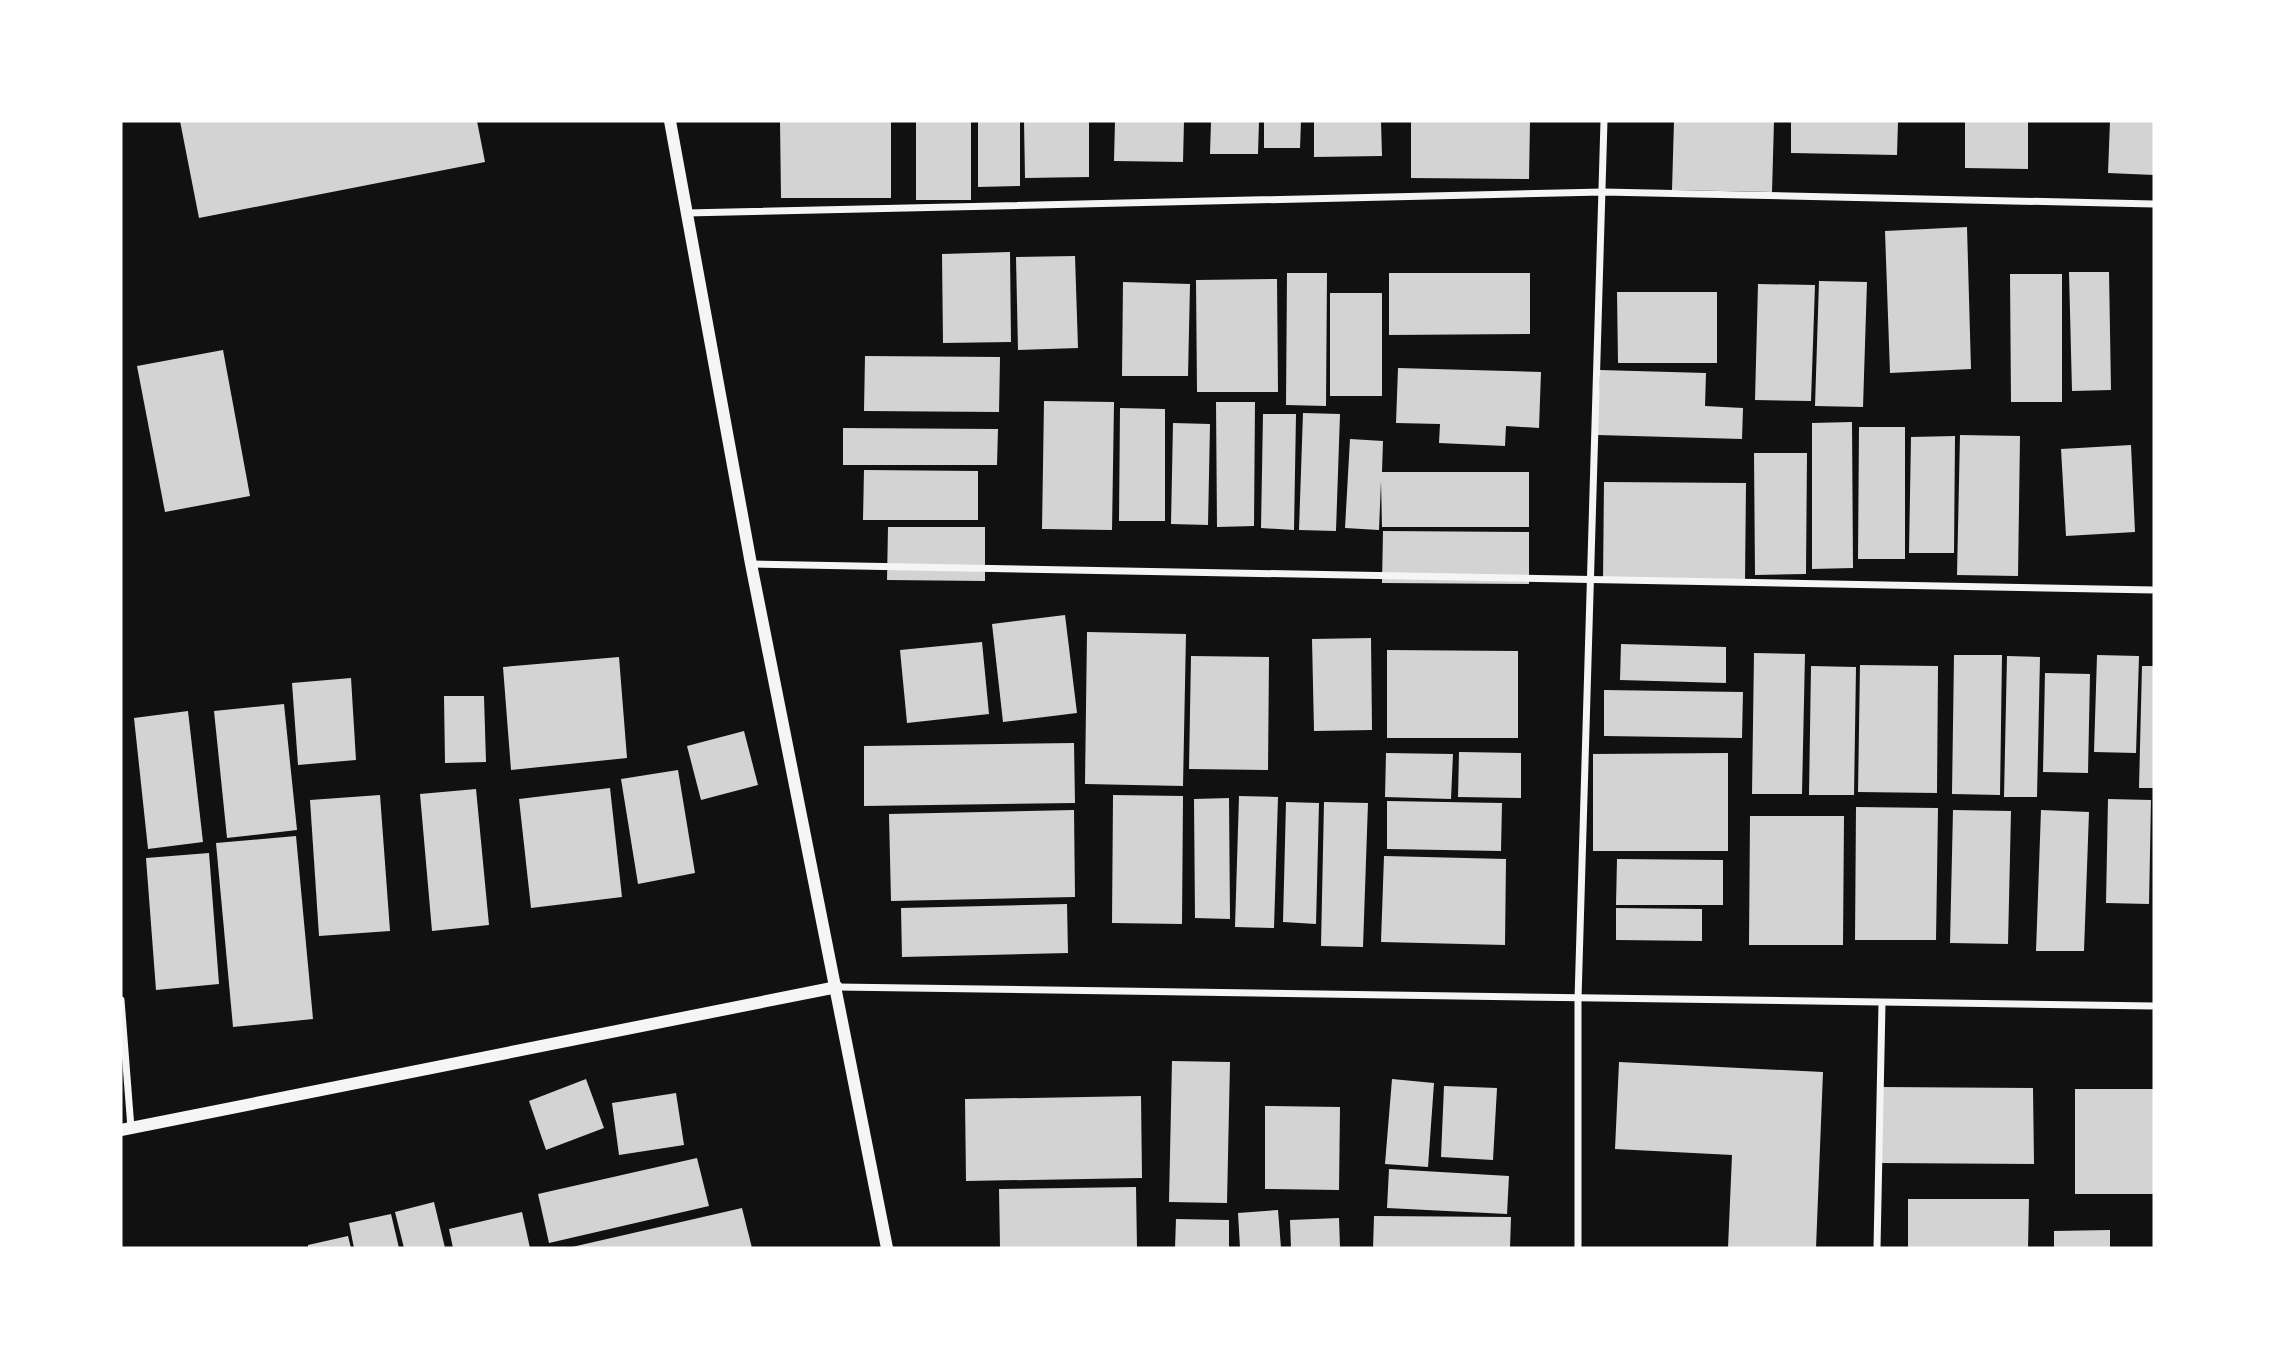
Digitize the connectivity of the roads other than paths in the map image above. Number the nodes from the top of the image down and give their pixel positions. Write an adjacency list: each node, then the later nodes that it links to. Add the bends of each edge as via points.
1 (670, 121): 5 (street)
2 (1604, 121): 3 (street)
3 (1603, 192): 4 (street); 5 (street); 7 (street)
4 (2154, 204)
5 (686, 213): 6 (street)
6 (751, 565): 7 (street); 9 (street)
7 (1591, 580): 8 (street); 10 (street)
8 (2154, 590)
9 (836, 987): 10 (street); 14 (street); 15 (street)
10 (1578, 999): 12 (street); 16 (street)
11 (121, 1000): 14 (street)
12 (1882, 1003): 13 (street); 17 (street)
13 (2154, 1006)
14 (126, 1129)
15 (887, 1248)
16 (1578, 1248)
17 (1877, 1248)

